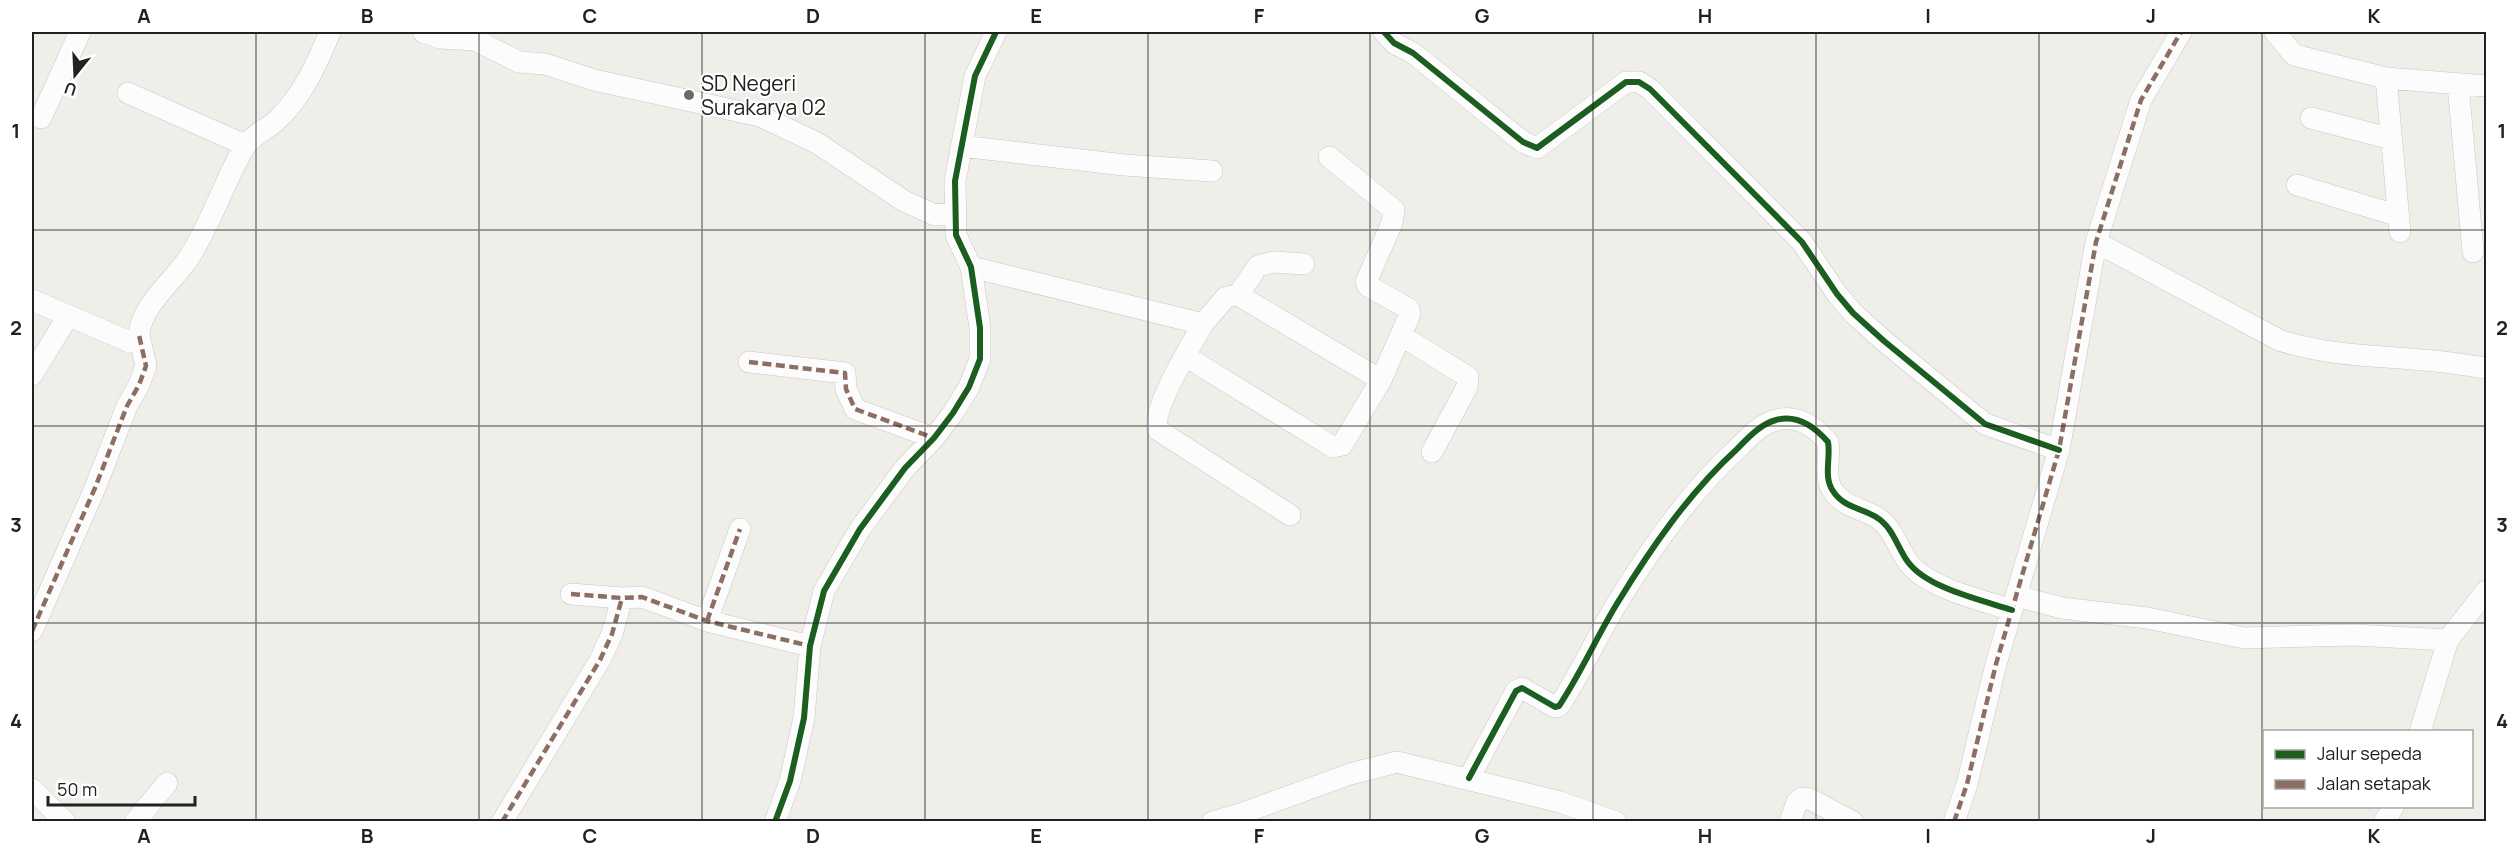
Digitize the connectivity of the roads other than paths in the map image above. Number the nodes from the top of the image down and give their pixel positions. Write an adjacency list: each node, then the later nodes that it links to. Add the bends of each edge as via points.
1 (80, 32): 13 (street)
2 (330, 32): 16 (street, via 298,96 276,122)
3 (423, 32): 8 (street, via 440,38)
4 (996, 32): 17 (street, via 975,76)
5 (1384, 32): 38 (street, via 1523,142 1537,148 1626,82 1639,82 1802,242 1842,300 1884,341 1985,424)
6 (2181, 32): 22 (street, via 2141,100)
7 (2275, 32): 9 (street, via 2294,55)
8 (477, 36): 21 (street, via 519,62 545,64 594,80 760,116 817,142 904,201 935,215)
9 (2386, 78): 10 (street); 15 (street)
10 (2458, 84): 11 (street); 23 (street)
11 (2487, 86)
12 (128, 93): 16 (street)
13 (41, 118)
14 (2311, 118): 15 (street)
15 (2392, 139): 20 (street, via 2400,224)
16 (245, 145): 30 (street, via 189,257 146,312)
17 (960, 146): 19 (street); 21 (street)
18 (1329, 157): 31 (street, via 1394,210 1395,216 1366,282 1409,309 1410,319)
19 (1212, 171)
20 (2297, 185)
21 (955, 213): 25 (street, via 956,235)
22 (2096, 242): 34 (street, via 2295,345 2325,353); 38 (street)
23 (2473, 252)
24 (1304, 264): 26 (street, via 1274,262 1258,266)
25 (971, 267): 29 (street); 37 (street, via 980,328 980,359 969,387)
26 (1238, 295): 29 (street, via 1226,297); 36 (street)
27 (32, 300): 28 (street)
28 (68, 316): 30 (street, via 130,342); 35 (street)
29 (1203, 324): 32 (street)
30 (139, 335): 47 (street, via 146,366 143,376)
31 (1402, 336): 36 (street); 39 (street, via 1467,377 1467,387)
32 (1185, 356): 36 (street, via 1333,447 1342,445); 40 (street, via 1157,417 1158,430)
33 (749, 362): 37 (street, via 845,373 846,389 855,409)
34 (2487, 368)
35 (32, 375)
36 (1380, 380)
37 (934, 438): 49 (street, via 905,468 860,529 824,591)
38 (2059, 450): 45 (street)
39 (1432, 452)
40 (1290, 515)
41 (740, 529): 46 (street)
42 (2487, 591): 48 (street)
43 (571, 594): 44 (street)
44 (622, 598): 46 (street, via 642,597); 59 (street, via 600,660)
45 (2014, 603): 48 (street, via 2147,618 2244,638 2354,635); 51 (street, via 1956,592 1924,576 1908,562 1885,525 1875,516 1849,507 1832,491 1828,441 1797,420 1774,420 1721,464 1671,522 1618,602 1559,706 1528,690 1516,691); 64 (street)
46 (707, 621): 49 (street)
47 (32, 631)
48 (2448, 640): 50 (street)
49 (810, 646): 60 (street, via 804,718 790,781)
50 (2421, 730)
51 (1469, 778): 55 (street, via 1397,762 1350,774); 56 (street, via 1560,802)
52 (167, 783): 58 (street)
53 (32, 789): 57 (street)
54 (2393, 808): 65 (street)
55 (1242, 818): 61 (street)
56 (1611, 821)
57 (64, 822)
58 (135, 822)
59 (502, 822)
60 (775, 822)
61 (1212, 822)
62 (1790, 822): 63 (street, via 1802,798)
63 (1853, 822)
64 (1954, 822)
65 (2384, 822)

